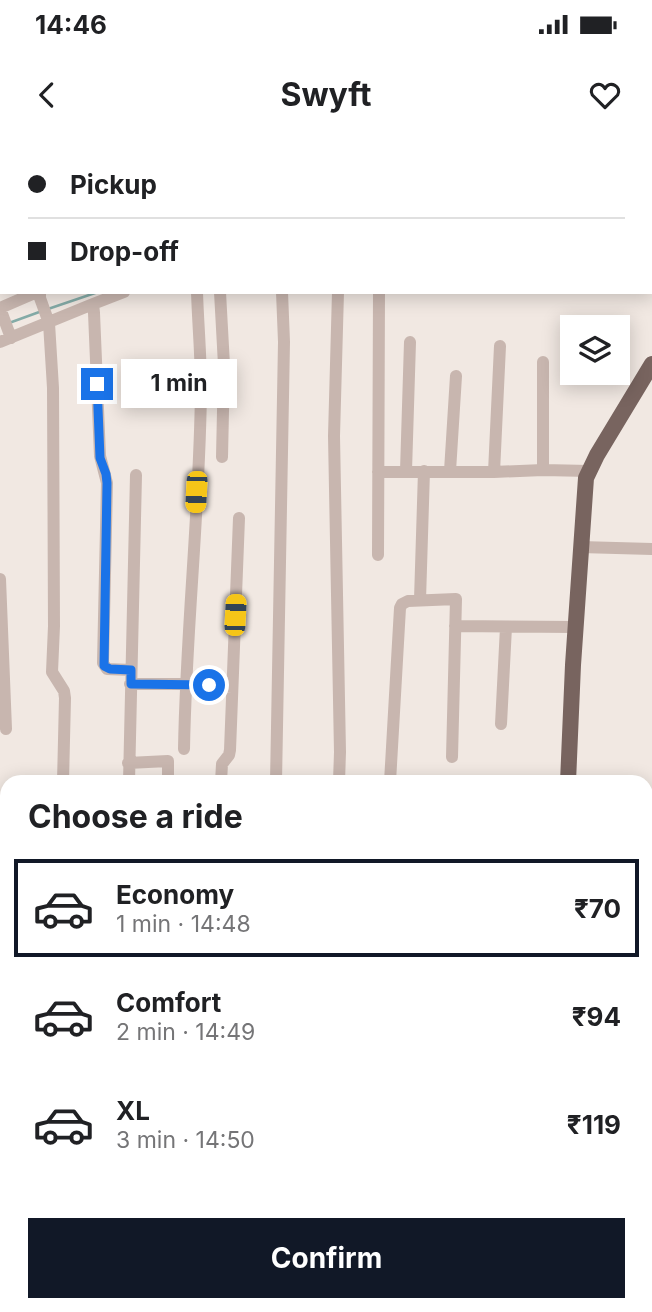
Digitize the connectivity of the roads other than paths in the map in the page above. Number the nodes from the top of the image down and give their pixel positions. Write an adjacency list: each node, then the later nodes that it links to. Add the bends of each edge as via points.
1 (39, 294): 9 (street); 10 (street)
2 (119, 294): 8 (street)
3 (197, 294): 37 (street, via 200,416)
4 (220, 294): 17 (street)
5 (282, 294): 48 (street)
6 (338, 294): 49 (street, via 334,436)
7 (379, 294): 23 (street)
8 (93, 304): 10 (street); 35 (street, via 100,458 107,483 103,663 107,669)
9 (1, 311): 11 (street)
10 (48, 319): 11 (street); 44 (street, via 53,402 52,672 65,698)
11 (7, 338)
12 (411, 342): 19 (street)
13 (500, 346): 24 (street)
14 (543, 362): 18 (street)
15 (652, 364): 22 (main road)
16 (456, 376): 21 (street)
17 (222, 457)
18 (543, 470): 22 (street); 24 (street)
19 (406, 471): 20 (street); 23 (street)
20 (424, 471): 21 (street); 31 (street)
21 (450, 471): 24 (street)
22 (589, 471): 27 (main road)
23 (378, 472): 29 (street)
24 (494, 472)
25 (136, 475): 35 (street)
26 (239, 518): 38 (street)
27 (580, 547): 28 (street); 34 (main road)
28 (652, 549)
29 (377, 555)
30 (0, 579): 40 (street)
31 (420, 600): 32 (street, via 456,599); 50 (street, via 404,602 400,608)
32 (455, 626): 33 (street); 42 (street)
33 (506, 627): 34 (street); 39 (street)
34 (575, 627): 51 (main road)
35 (131, 670): 36 (street)
36 (131, 684): 37 (street); 43 (street)
37 (185, 684): 38 (street); 41 (street)
38 (232, 687): 47 (street, via 230,750 222,762)
39 (501, 724)
40 (6, 729)
41 (184, 749)
42 (452, 757)
43 (128, 762): 45 (street); 46 (street, via 168,761)
44 (63, 775)
45 (129, 775)
46 (168, 775)
47 (221, 775)
48 (276, 775)
49 (339, 775)
50 (390, 775)
51 (568, 775)

